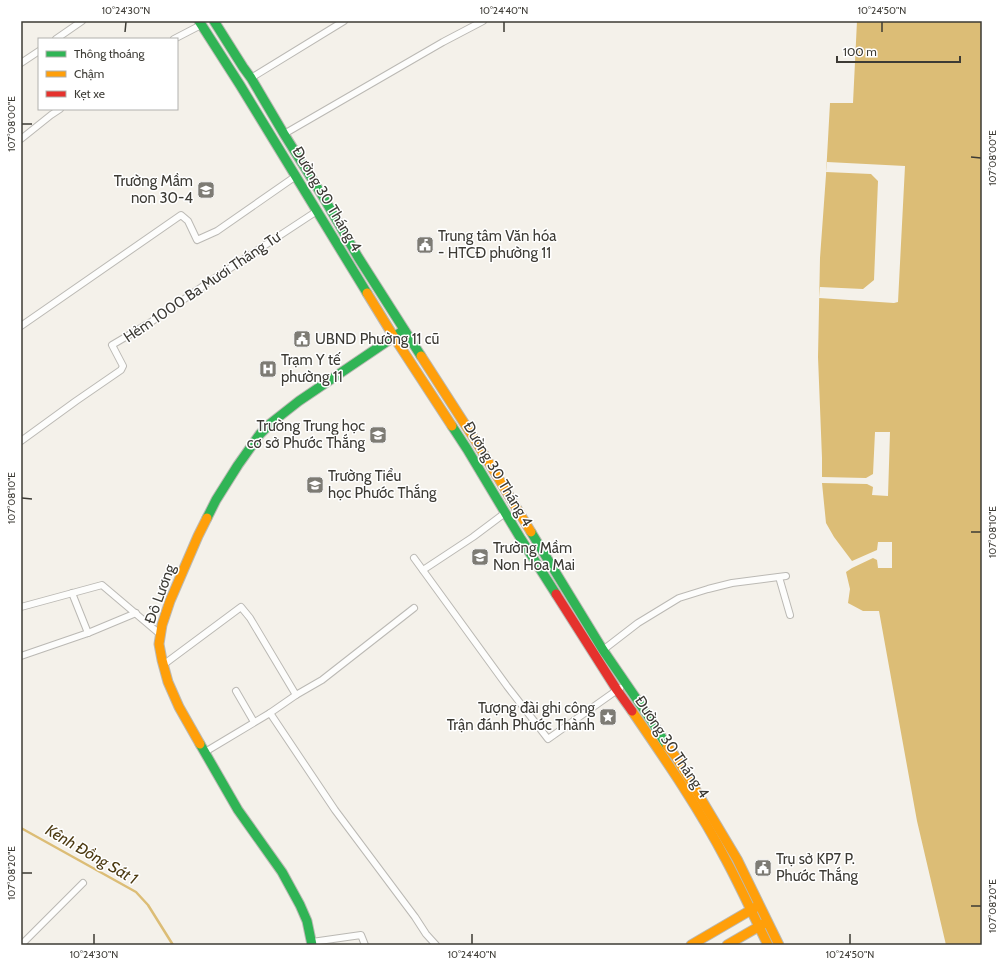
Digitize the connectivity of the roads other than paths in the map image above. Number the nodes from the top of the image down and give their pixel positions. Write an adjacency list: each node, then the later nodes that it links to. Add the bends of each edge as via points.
1 (82, 21): 6 (street)
2 (214, 21): 10 (main road, Đường 30 Tháng 4)
3 (344, 21): 10 (street)
4 (483, 21): 12 (street)
5 (200, 23): 7 (street); 14 (main road, Đường 30 Tháng 4)
6 (57, 38)
7 (176, 38)
8 (38, 52): 9 (street)
9 (21, 64)
10 (251, 78): 12 (main road, Đường 30 Tháng 4)
11 (58, 110): 13 (street)
12 (284, 134): 17 (main road, Đường 30 Tháng 4)
13 (21, 139)
14 (296, 176): 15 (main road, Đường 30 Tháng 4); 16 (street, via 217,231 197,240 188,221 181,216)
15 (317, 211): 18 (main road, Đường 30 Tháng 4); 19 (street, Hẻm 1000 Ba Mươi Tháng Tư, via 151,322 112,345 123,366 121,370)
16 (21, 326)
17 (404, 330): 18 (main road, Đô Lương); 21 (main road, Đường 30 Tháng 4)
18 (394, 337): 20 (main road, Đường 30 Tháng 4); 33 (main road, Đô Lương, via 299,401 260,434 216,500 198,536 170,601)
19 (21, 441)
20 (505, 513): 22 (main road, Đường 30 Tháng 4); 24 (street)
21 (532, 534): 22 (main road); 34 (main road, Đường 30 Tháng 4)
22 (521, 539): 36 (main road, Đường 30 Tháng 4)
23 (414, 558): 24 (street)
24 (423, 570): 39 (street, via 548,739)
25 (786, 576): 26 (street)
26 (779, 577): 31 (street); 34 (street, via 732,583 678,598 638,623)
27 (72, 592): 28 (street); 30 (street, via 102,585); 32 (street)
28 (21, 607)
29 (414, 608): 41 (street, via 322,680)
30 (136, 613): 32 (street); 33 (street)
31 (790, 616)
32 (88, 633): 35 (street)
33 (161, 635): 37 (main road, Đô Lương, via 159,644)
34 (603, 650): 36 (main road); 38 (main road, Đường 30 Tháng 4)
35 (21, 656)
36 (596, 657): 39 (main road, Đường 30 Tháng 4)
37 (163, 665): 41 (street, via 241,607); 45 (main road, Đô Lương, via 179,707)
38 (626, 683): 39 (street); 44 (main road, Đường 30 Tháng 4, via 651,720)
39 (617, 690): 44 (main road, Đường 30 Tháng 4)
40 (236, 691): 43 (street)
41 (296, 695): 42 (street)
42 (270, 713): 43 (street); 53 (street, via 335,810)
43 (254, 722): 45 (street)
44 (663, 748): 47 (main road, Đường 30 Tháng 4, via 676,757 737,859); 48 (main road, Đường 30 Tháng 4, via 723,853)
45 (205, 752): 50 (main road, Đô Lương, via 238,810 282,872 307,921)
46 (84, 883): 51 (street)
47 (759, 905): 48 (main road); 49 (main road, Đường 30 Tháng 4)
48 (751, 910): 49 (main road, Đường 30 Tháng 4); 54 (main road)
49 (764, 925): 55 (main road); 56 (main road, Đường 30 Tháng 4); 57 (main road, Đường 30 Tháng 4)
50 (312, 943): 52 (street, via 360,935)
51 (21, 945)
52 (366, 945)
53 (436, 945)
54 (691, 945)
55 (726, 945)
56 (768, 945)
57 (779, 945)

